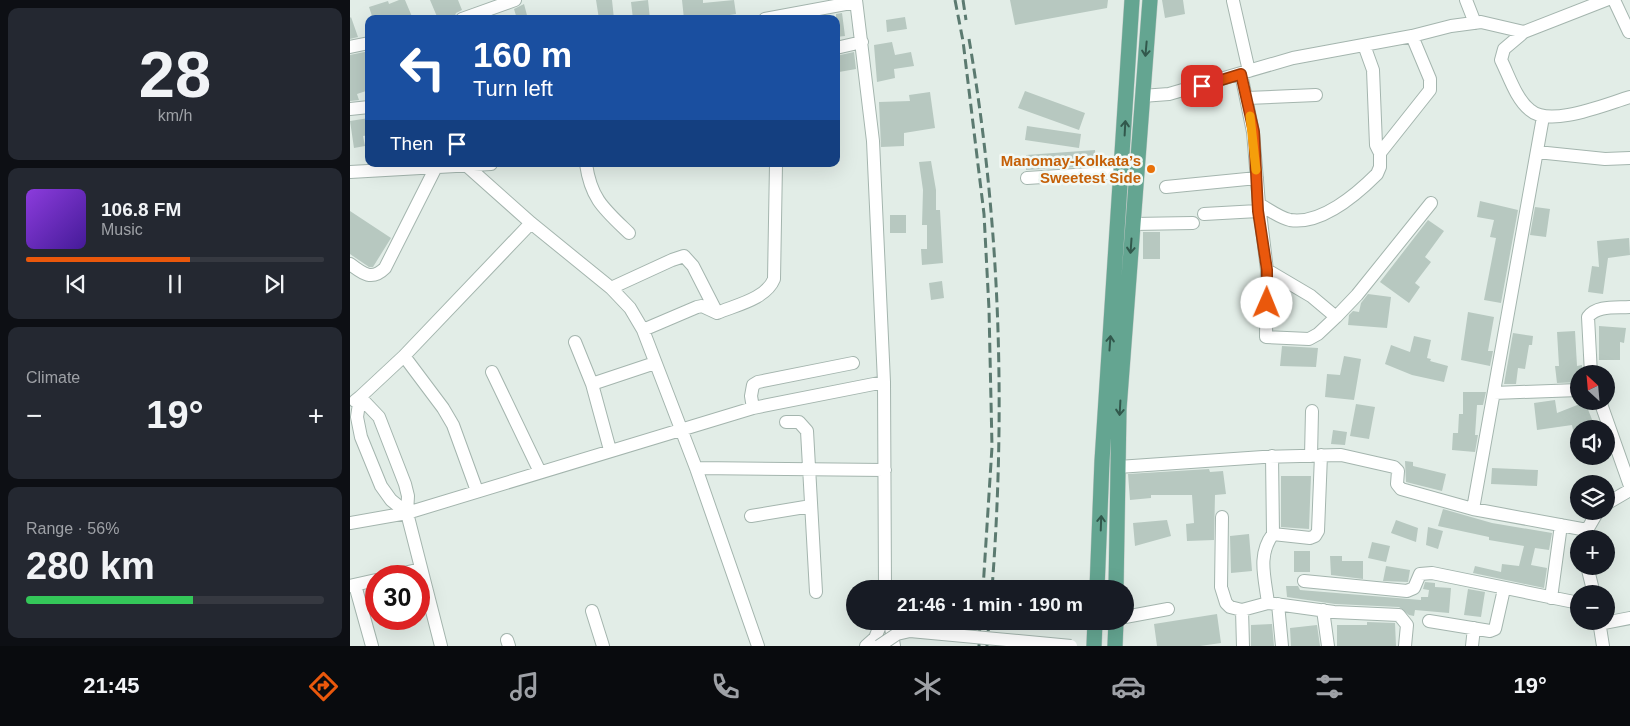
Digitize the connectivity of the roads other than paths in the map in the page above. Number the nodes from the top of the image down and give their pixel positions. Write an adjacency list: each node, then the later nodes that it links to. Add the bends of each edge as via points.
1 (515, 0): 10 (street)
2 (1132, 0): 37 (main road, one-way to 2)
3 (1150, 0): 23 (main road, one-way to 23)
4 (1466, 0): 12 (street)
5 (1606, 0): 9 (street)
6 (1614, 0): 14 (street)
7 (856, 1): 11 (street); 16 (street)
8 (1233, 1): 21 (street)
9 (1573, 6): 13 (street)
10 (473, 15)
11 (785, 15)
12 (1475, 23): 13 (street); 15 (street)
13 (1524, 32): 28 (street, via 1504,49 1501,60 1514,89 1530,110)
14 (1629, 32)
15 (1412, 36): 18 (street); 30 (street, via 1430,79 1430,90)
16 (862, 42): 20 (street); 61 (street, via 873,141)
17 (365, 44): 19 (street)
18 (1364, 45): 21 (street, via 1318,52); 30 (street, via 1373,70 1376,145)
19 (350, 47)
20 (840, 47)
21 (1245, 72): 23 (street, via 1169,94); 25 (street)
22 (1316, 95): 25 (street)
23 (1142, 96): 46 (main road)
24 (1630, 97): 28 (street, via 1567,115)
25 (1247, 98): 39 (street, via 1254,132)
26 (365, 108): 27 (street)
27 (350, 110)
28 (1543, 117): 29 (street)
29 (1537, 152): 31 (street, via 1605,159); 64 (street)
30 (1380, 153): 42 (street, via 1377,174 1324,215 1311,220 1288,220)
31 (1630, 158)
32 (436, 167): 36 (street); 48 (street, via 385,268 371,276)
33 (468, 167): 44 (street)
34 (586, 167): 47 (street, via 594,196)
35 (776, 167): 52 (street, via 774,279 771,287 763,294)
36 (350, 172)
37 (1122, 172): 38 (street); 93 (main road, one-way to 37)
38 (1027, 178)
39 (1257, 178): 40 (street); 42 (street)
40 (1166, 187)
41 (1431, 203): 53 (street)
42 (1258, 208): 43 (street); 49 (street)
43 (1204, 214)
44 (531, 223): 50 (street); 56 (street)
45 (1193, 223): 46 (street)
46 (1133, 224): 75 (main road, one-way to 75, via 1119,409)
47 (629, 233)
48 (350, 264)
49 (1267, 270): 53 (street, via 1311,296); 53 (street, via 1266,337 1309,339)
50 (611, 288): 52 (street, via 684,256); 54 (street, via 630,308)
51 (1630, 307): 59 (street, via 1599,309 1588,317)
52 (717, 313): 54 (street, via 697,307)
53 (1336, 316)
54 (643, 330): 57 (street)
55 (575, 342): 62 (street)
56 (404, 356): 65 (street); 82 (street, via 444,408)
57 (655, 363): 62 (street); 70 (street)
58 (853, 363): 66 (street, via 758,382 752,390)
59 (1591, 365)
60 (492, 372): 79 (street)
61 (884, 382): 66 (street); 78 (street)
62 (592, 384): 71 (street)
63 (1570, 390): 64 (street)
64 (1494, 393): 85 (street)
65 (355, 401): 86 (street, via 361,437 381,486 391,500); 86 (street, via 379,418 407,490)
66 (753, 408): 70 (street)
67 (1604, 410): 74 (street)
68 (1312, 411): 73 (street)
69 (786, 422): 77 (street, via 799,422 807,431)
70 (681, 429): 71 (street); 76 (street)
71 (610, 450): 79 (street)
72 (1272, 456): 73 (street); 75 (street); 92 (street)
73 (1316, 456): 85 (street, via 1342,455 1394,467 1398,471 1397,484 1402,490); 92 (street, via 1318,531 1310,538)
74 (1626, 463): 80 (street)
75 (1118, 467): 94 (main road)
76 (696, 468): 77 (street); 125 (street)
77 (809, 470): 78 (street); 84 (street)
78 (885, 470): 96 (street)
79 (540, 472): 82 (street)
80 (1630, 486)
81 (1630, 490): 83 (street)
82 (477, 491): 86 (street)
83 (1615, 499)
84 (812, 506): 87 (street); 103 (street)
85 (1473, 509): 90 (street)
86 (407, 513): 89 (street); 95 (street)
87 (751, 516)
88 (1222, 517): 109 (street, via 1222,597 1230,607)
89 (350, 523)
90 (1561, 525): 91 (street); 104 (street)
91 (1575, 530)
92 (1273, 534): 106 (street, via 1263,553)
93 (1100, 550): 94 (main road); 97 (main road)
94 (1116, 550): 98 (main road)
95 (419, 565)
96 (885, 580)
97 (1098, 580)
98 (1116, 580)
99 (1304, 581): 102 (street, via 1407,591 1414,588 1424,572)
100 (365, 582): 101 (street)
101 (352, 585): 122 (street)
102 (1504, 589): 104 (street); 116 (street, via 1495,629)
103 (816, 592)
104 (1551, 598): 105 (street)
105 (1570, 601)
106 (1273, 604): 109 (street); 110 (street); 133 (street)
107 (430, 606): 123 (street)
108 (1168, 609): 112 (street)
109 (1242, 610): 132 (street)
110 (1323, 610): 134 (street); 135 (street, via 1399,615 1406,625)
111 (592, 611): 124 (street)
112 (1134, 615)
113 (1630, 618): 114 (street)
114 (1615, 620)
115 (1429, 621): 116 (street)
116 (1474, 628): 136 (street)
117 (878, 630): 126 (street)
118 (891, 630): 128 (street)
119 (1095, 630): 130 (main road)
120 (1116, 630): 131 (main road)
121 (1601, 630): 137 (street)
122 (372, 646)
123 (441, 646)
124 (603, 646)
125 (758, 646)
126 (866, 646)
127 (879, 646): 129 (street, bridge, via 898,634 910,631)
128 (894, 646)
129 (1071, 646)
130 (1094, 646)
131 (1115, 646)
132 (1243, 646)
133 (1282, 646)
134 (1328, 646)
135 (1406, 646)
136 (1472, 646)
137 (1604, 646)

